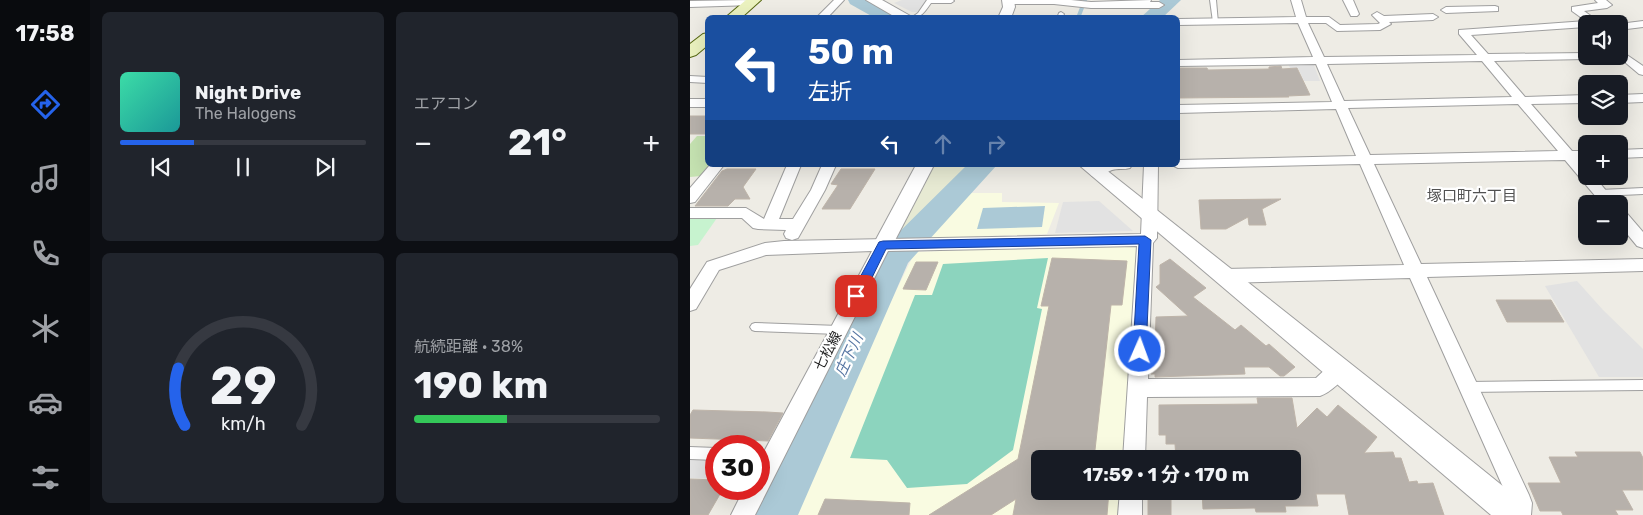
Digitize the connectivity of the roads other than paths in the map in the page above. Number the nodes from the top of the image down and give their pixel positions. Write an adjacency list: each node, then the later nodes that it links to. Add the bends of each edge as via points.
1 (839, 0): 21 (street)
2 (872, 0): 22 (street)
3 (930, 0): 9 (lane); 23 (lane)
4 (1213, 0): 30 (lane)
5 (1296, 0): 28 (street)
6 (1348, 0): 19 (street)
7 (1486, 0): 17 (street)
8 (1600, 0): 26 (street, via 1607,4 1575,9)
9 (952, 1)
10 (1008, 1): 12 (street); 24 (street)
11 (752, 2): 14 (street); 20 (main road)
12 (1085, 2): 15 (street)
13 (1144, 2): 15 (street); 16 (street)
14 (690, 4)
15 (1109, 5): 25 (street)
16 (1159, 5)
17 (1495, 9): 18 (street); 34 (street)
18 (1446, 10)
19 (1354, 14)
20 (736, 15)
21 (824, 15)
22 (902, 15)
23 (918, 15)
24 (1005, 15)
25 (1106, 15)
26 (1584, 15)
27 (1433, 17): 28 (street, via 1379,17 1386,24 1371,28 1337,28 1329,20)
28 (1302, 20): 30 (street); 41 (street)
29 (1180, 22): 30 (street)
30 (1216, 22)
31 (1578, 24): 34 (street)
32 (1643, 24): 33 (street)
33 (1628, 25)
34 (1514, 28): 40 (street, via 1463,32)
35 (705, 40): 36 (main road)
36 (690, 52)
37 (1578, 56): 40 (street)
38 (1628, 56): 39 (street)
39 (1643, 56)
40 (1484, 58): 41 (street); 50 (street)
41 (1320, 61): 43 (street); 53 (street)
42 (1628, 61): 44 (street)
43 (1180, 63)
44 (1643, 72)
45 (690, 79): 46 (street)
46 (705, 80)
47 (1628, 98): 48 (street)
48 (1643, 98)
49 (1578, 99): 50 (street)
50 (1523, 101): 53 (street); 57 (street)
51 (690, 103): 52 (street)
52 (705, 103)
53 (1340, 105): 54 (street); 59 (street)
54 (1180, 109)
55 (1643, 153): 56 (street)
56 (1628, 154)
57 (1568, 155): 58 (street); 59 (street); 69 (street)
58 (1578, 155)
59 (1365, 160): 60 (street); 80 (street)
60 (1180, 164)
61 (715, 167): 70 (street)
62 (793, 167): 73 (street)
63 (828, 167): 74 (street)
64 (924, 167): 77 (street, 七松線)
65 (1106, 167): 67 (street)
66 (1150, 167): 75 (street)
67 (1093, 169): 75 (street)
68 (1643, 191): 69 (lane)
69 (1600, 193)
70 (690, 198)
71 (690, 213): 73 (street, via 746,213 758,224)
72 (1628, 224): 76 (street)
73 (769, 225): 74 (street)
74 (797, 226): 78 (street)
75 (1148, 230): 77 (street); 81 (street); 88 (street)
76 (1643, 242)
77 (889, 245): 78 (street); 84 (street, 七松線)
78 (784, 247): 82 (street, via 713,266)
79 (1643, 265): 80 (street)
80 (1416, 271): 81 (street); 87 (street)
81 (1224, 276): 85 (street)
82 (692, 298)
83 (756, 327): 84 (lane)
84 (839, 330): 89 (street, 七松線)
85 (1330, 378): 88 (street); 97 (street)
86 (1643, 385): 87 (lane)
87 (1468, 387): 98 (street, via 1521,503)
88 (1138, 388): 90 (street)
89 (770, 448)
90 (1135, 450)
91 (690, 453): 92 (lane)
92 (705, 454)
93 (750, 500): 95 (street)
94 (1131, 500): 96 (street)
95 (743, 515)
96 (1130, 515)
97 (1514, 515)
98 (1519, 515)

